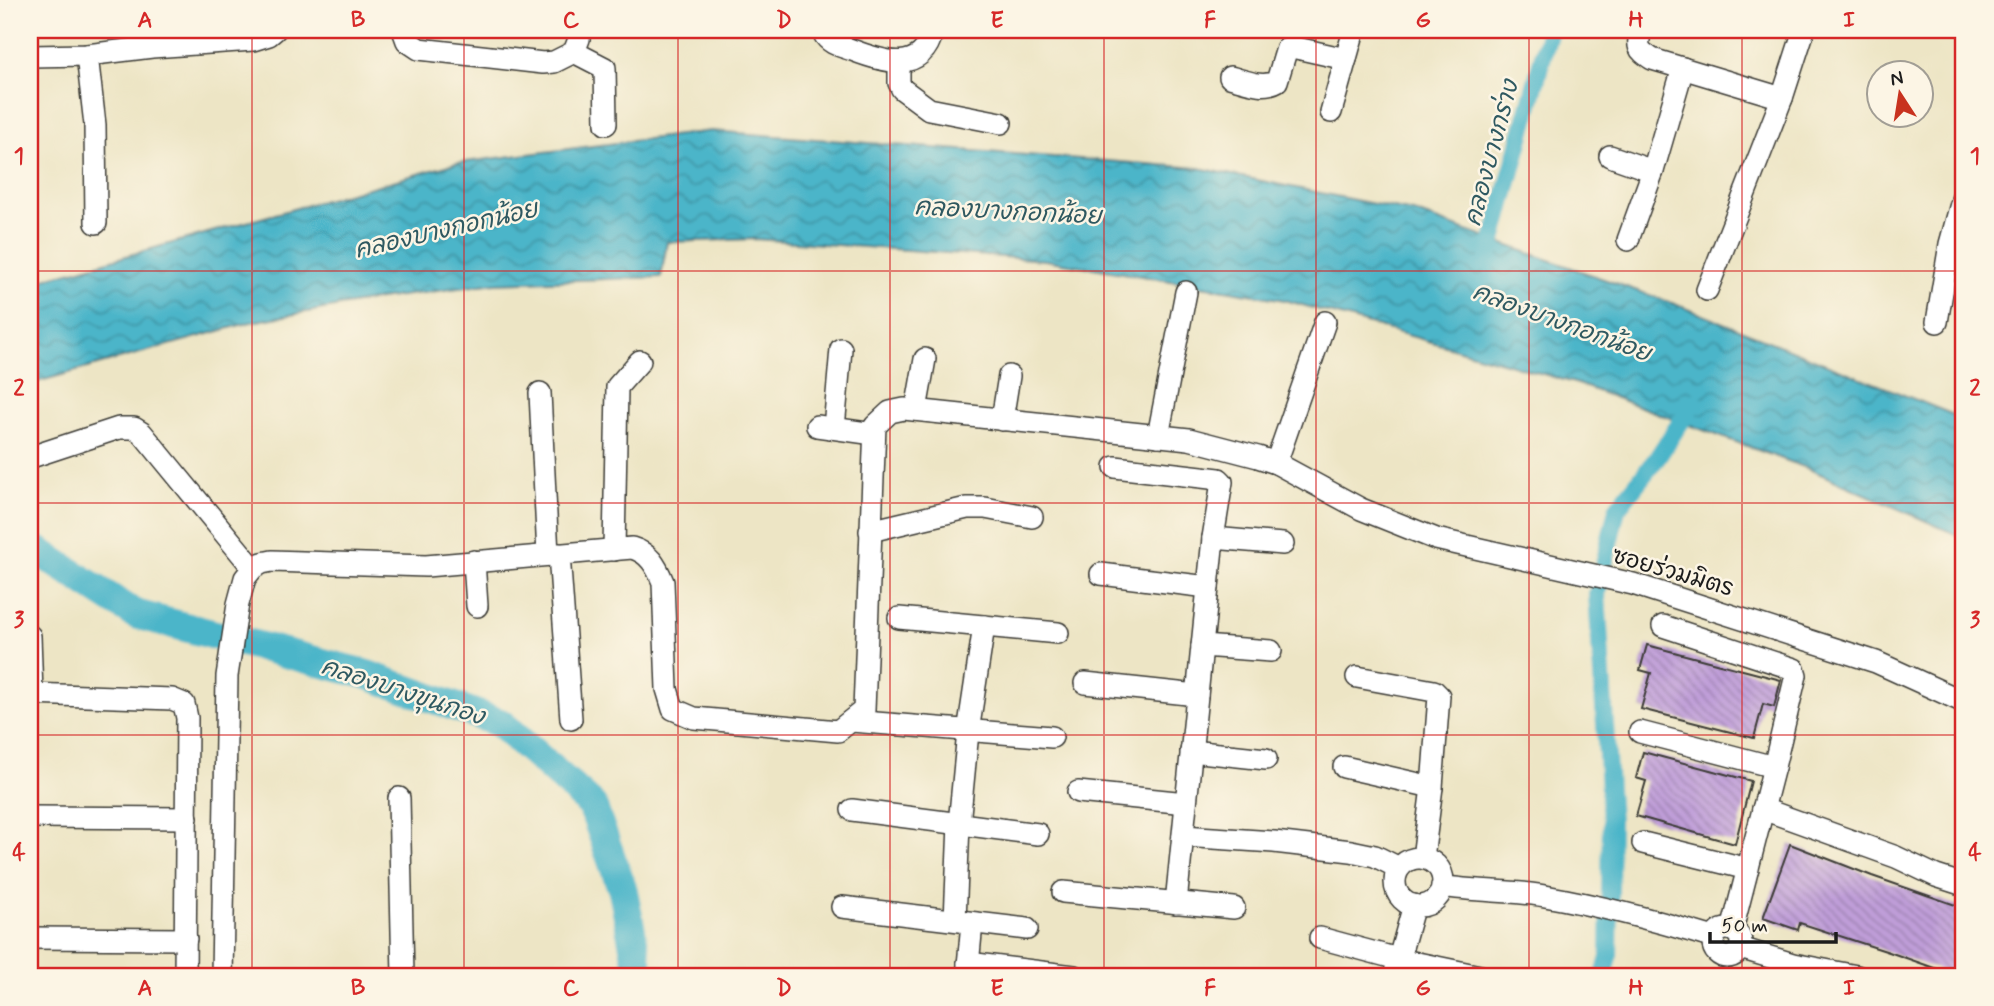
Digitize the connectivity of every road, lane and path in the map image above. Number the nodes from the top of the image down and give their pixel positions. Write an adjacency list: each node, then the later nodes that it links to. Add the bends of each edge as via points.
1 (275, 30): 9 (street, via 253,40)
2 (403, 30): 10 (street, via 411,46 419,49 543,63)
3 (580, 30): 10 (street)
4 (824, 30): 14 (street, via 828,41)
5 (933, 30): 14 (street, via 922,53)
6 (1354, 30): 13 (street)
7 (1641, 30): 15 (street, via 1637,44 1645,54)
8 (1804, 30): 17 (street)
9 (152, 38): 11 (street)
10 (574, 52): 20 (street, via 605,68)
11 (87, 55): 12 (street); 24 (street)
12 (30, 56)
13 (1346, 59): 16 (street, via 1292,47 1287,48 1275,83); 18 (street)
14 (898, 63): 19 (street, via 902,89 929,109)
15 (1682, 68): 17 (street); 22 (street)
16 (1230, 77)
17 (1782, 98): 26 (street)
18 (1331, 112)
19 (1001, 123)
20 (606, 124)
21 (1609, 156): 22 (street)
22 (1653, 171): 25 (street)
23 (1964, 193): 29 (street)
24 (96, 223)
25 (1628, 240)
26 (1707, 290)
27 (1186, 292): 38 (street)
28 (1325, 322): 40 (street)
29 (1937, 322)
30 (842, 349): 37 (street, via 825,427)
31 (925, 359): 35 (street)
32 (640, 361): 46 (street, via 617,387)
33 (1009, 376): 36 (street)
34 (540, 393): 47 (street)
35 (916, 410): 36 (street, ซอยร่วมมิตร); 37 (street, via 890,412 875,426)
36 (1002, 420): 38 (street, ซอยร่วมมิตร)
37 (874, 434): 43 (street)
38 (1158, 436): 40 (street, ซอยร่วมมิตร, via 1189,439)
39 (32, 457): 49 (street, via 119,428 134,428)
40 (1276, 463): 64 (street, ซอยร่วมมิตร, via 1361,509 1436,539 1633,584 1876,662)
41 (1115, 467): 44 (street, via 1221,480)
42 (1032, 517): 43 (street, via 967,508)
43 (870, 531): 66 (street, via 864,710)
44 (1213, 538): 45 (street); 51 (street)
45 (1283, 544)
46 (614, 550): 47 (street); 66 (street, via 641,551 652,560 663,582 667,689 673,709 694,718 838,731)
47 (553, 555): 48 (street); 65 (street)
48 (474, 561): 49 (street, via 426,566 272,561); 52 (street)
49 (253, 568): 105 (street, via 245,578 238,604 226,676)
50 (1101, 574): 51 (street)
51 (1208, 587): 58 (street)
52 (477, 606)
53 (899, 618): 54 (street)
54 (984, 626): 56 (street); 67 (street)
55 (1663, 626): 73 (street, via 1794,669 1796,680)
56 (1058, 633)
57 (30, 636): 62 (street)
58 (1202, 646): 59 (street); 63 (street)
59 (1271, 651)
60 (1357, 677): 74 (street, via 1434,691 1439,696)
61 (1085, 683): 63 (street)
62 (31, 694): 81 (street, via 172,699 184,704)
63 (1197, 695): 70 (street)
64 (1964, 702)
65 (571, 719)
66 (851, 721): 67 (street)
67 (968, 732): 69 (street); 82 (street)
68 (1640, 732): 73 (street)
69 (1052, 737)
70 (1191, 751): 71 (street); 77 (street)
71 (1266, 759)
72 (1343, 767): 74 (street)
73 (1774, 767): 78 (street)
74 (1432, 787): 86 (street)
75 (1078, 792): 77 (street)
76 (399, 798): 106 (street)
77 (1186, 803): 84 (street)
78 (1763, 809): 88 (street); 89 (street)
79 (852, 810): 82 (street)
80 (30, 817): 81 (street)
81 (187, 818): 100 (street)
82 (960, 824): 83 (street); 96 (street)
83 (1038, 834)
84 (1183, 836): 87 (street, via 1351,851 1375,856); 92 (street)
85 (1643, 843): 88 (street)
86 (1423, 858): 87 (street, via 1414,858); 90 (street, via 1439,869)
87 (1399, 869): 93 (street, via 1395,886 1405,901)
88 (1748, 869): 101 (street)
89 (1964, 885)
90 (1443, 886): 93 (street, via 1432,901); 101 (street, via 1542,895)
91 (1063, 892): 92 (street)
92 (1176, 902): 95 (street)
93 (1414, 905): 102 (street)
94 (842, 907): 96 (street)
95 (1234, 908)
96 (963, 921): 97 (street); 103 (street)
97 (1027, 929)
98 (1320, 937): 102 (street)
99 (30, 938): 100 (street)
100 (186, 939): 104 (street)
101 (1728, 939): 109 (street, via 1793,964)
102 (1396, 968): 108 (street)
103 (967, 970): 107 (street)
104 (185, 976)
105 (222, 976)
106 (403, 976)
107 (1074, 976)
108 (1480, 976)
109 (1857, 976)

